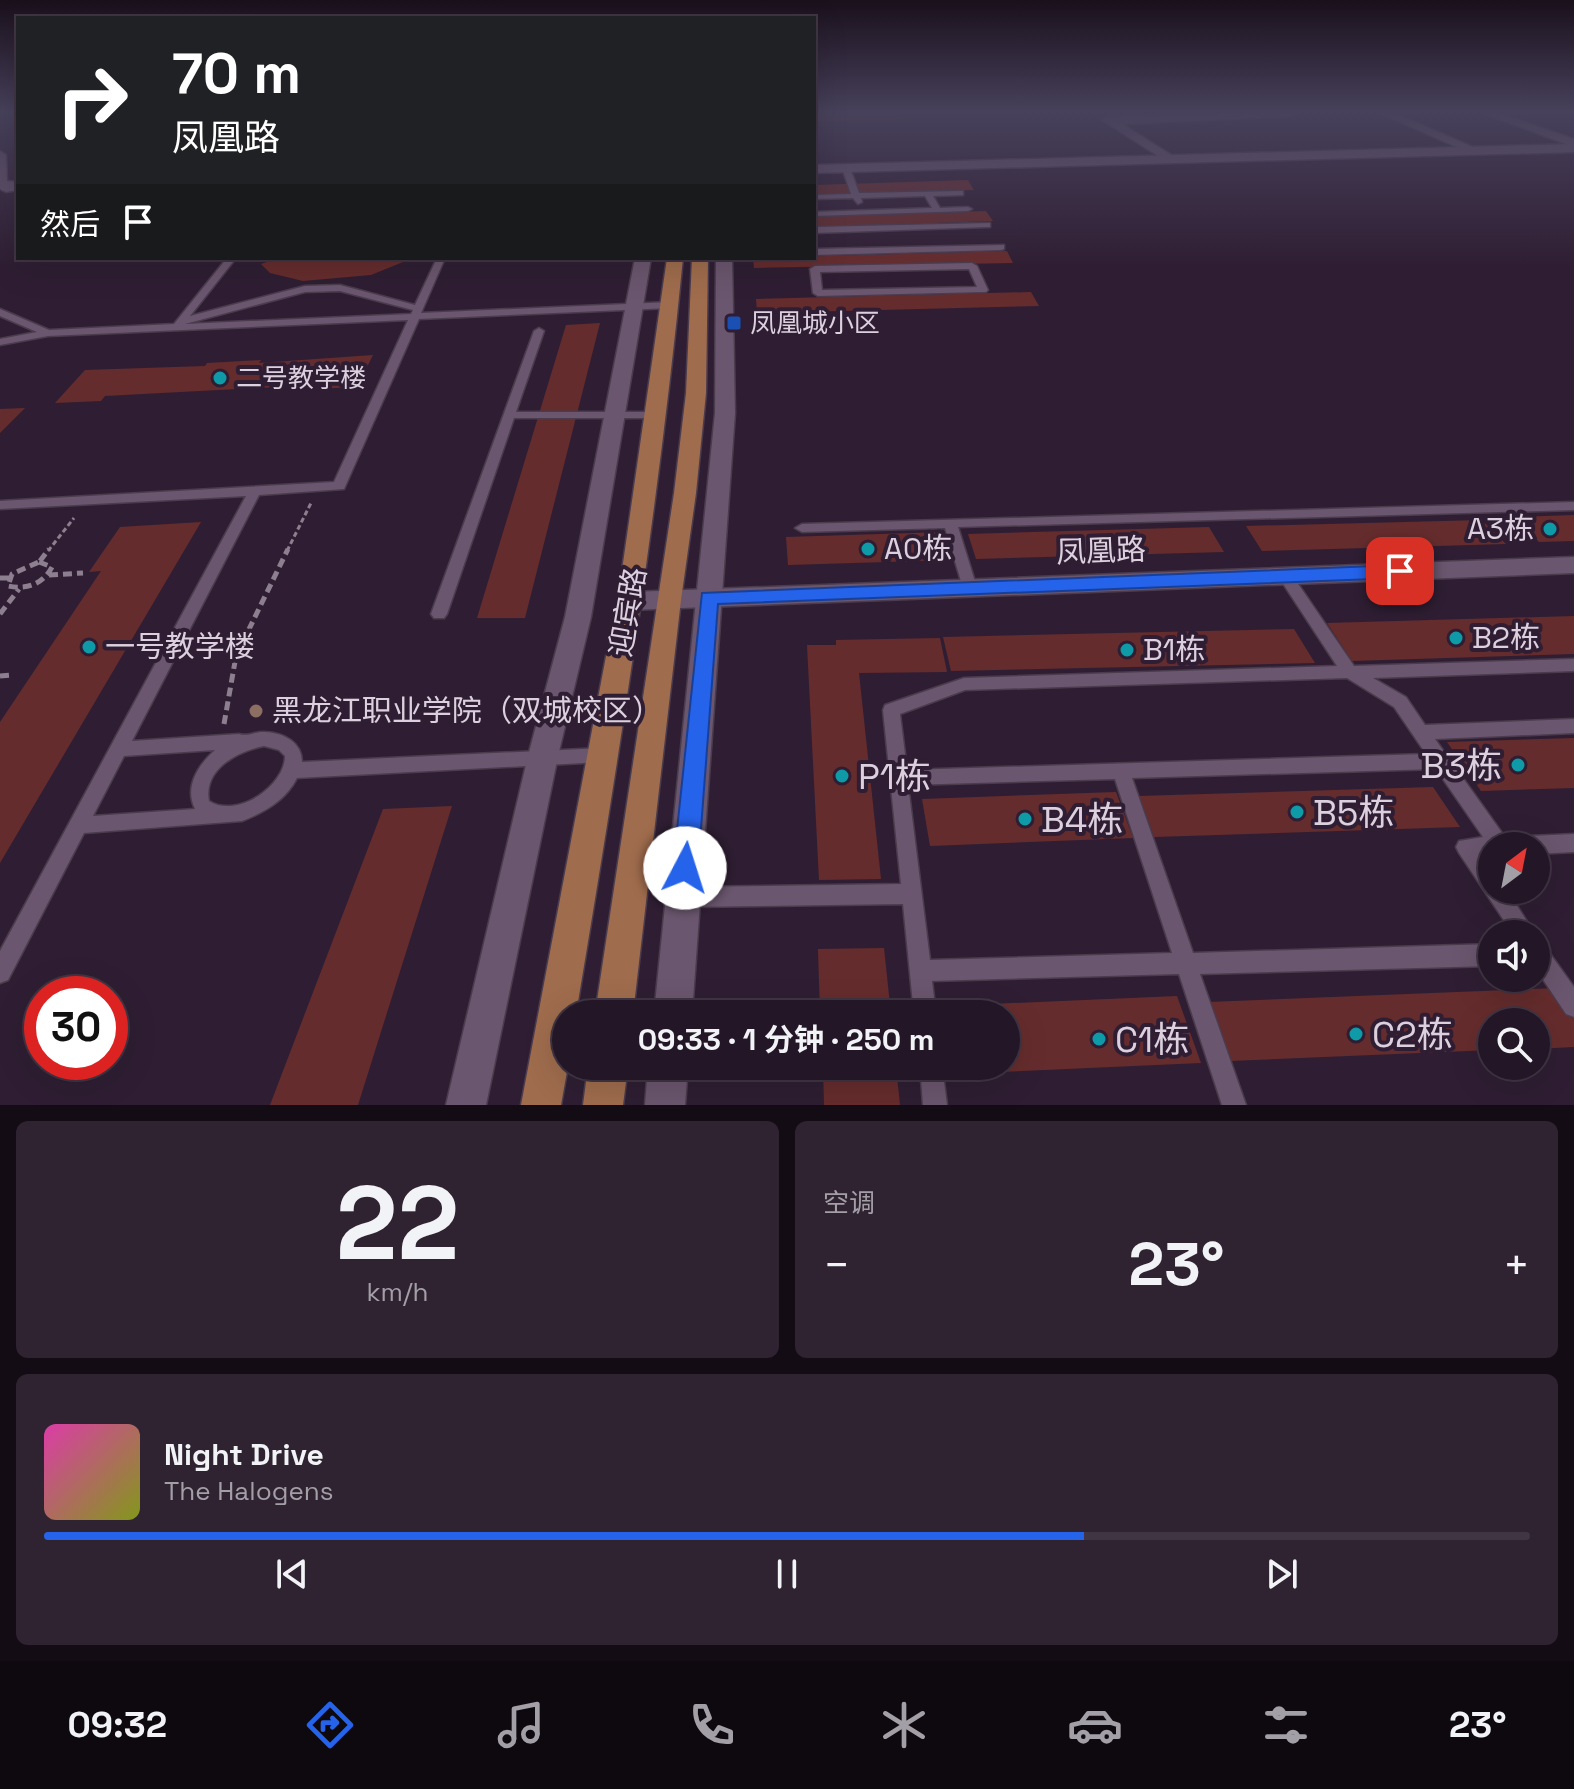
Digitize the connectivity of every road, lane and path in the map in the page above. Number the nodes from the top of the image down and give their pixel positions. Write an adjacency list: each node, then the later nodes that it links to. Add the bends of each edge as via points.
1 (0, 165): 5 (street, via 1,182 6,188)
2 (969, 165): 3 (street)
3 (846, 168): 4 (street); 8 (lane)
4 (816, 169)
5 (16, 186)
6 (960, 193): 7 (lane)
7 (928, 194): 8 (lane); 11 (lane)
8 (856, 196): 9 (lane); 12 (lane)
9 (816, 197)
10 (968, 209): 11 (lane)
11 (937, 210): 12 (lane)
12 (861, 212): 13 (lane)
13 (816, 214)
14 (987, 225): 15 (lane)
15 (869, 228): 16 (lane); 18 (lane)
16 (816, 230)
17 (1001, 247): 18 (lane)
18 (875, 250): 19 (lane); 26 (lane)
19 (816, 252)
20 (230, 260): 32 (lane)
21 (440, 260): 31 (lane)
22 (643, 260): 29 (street)
23 (675, 260): 28 (main road, 迎宾路)
24 (700, 260): 56 (main road, 迎宾路, via 696,393)
25 (724, 260): 55 (street, via 725,413)
26 (879, 267): 27 (lane); 27 (lane, via 815,269 818,293); 27 (lane, via 972,266 983,290)
27 (884, 291)
28 (671, 305): 29 (lane); 38 (main road, 迎宾路)
29 (636, 306): 31 (lane); 37 (street)
30 (0, 312): 34 (lane)
31 (417, 313): 32 (lane); 32 (lane, via 340,288 305,289); 39 (lane, via 339,486)
32 (178, 325): 34 (lane)
33 (539, 331): 36 (lane)
34 (48, 333): 35 (lane)
35 (0, 342)
36 (508, 415): 37 (lane); 59 (lane)
37 (617, 415): 38 (lane); 70 (street, via 578,617)
38 (659, 415): 57 (main road, 迎宾路)
39 (320, 487): 40 (lane); 67 (path, via 236,656)
40 (255, 491): 41 (lane); 68 (lane)
41 (87, 500): 42 (lane); 46 (path)
42 (0, 505)
43 (1574, 506): 44 (lane)
44 (950, 523): 45 (lane); 53 (lane)
45 (802, 528)
46 (39, 562): 49 (path, via 52,567); 52 (path)
47 (1574, 565): 50 (street, 凤凰路)
48 (83, 573): 49 (path)
49 (49, 575): 54 (path)
50 (1285, 576): 53 (street, 凤凰路); 61 (lane)
51 (0, 578): 52 (path)
52 (9, 578): 54 (path, via 8,586)
53 (970, 588): 55 (street, 凤凰路)
54 (19, 589): 58 (path)
55 (709, 598): 56 (street, 凤凰路); 83 (street)
56 (668, 600): 57 (street, 凤凰路); 89 (main road, 迎宾路)
57 (631, 601): 69 (main road, 迎宾路)
58 (0, 614)
59 (439, 614)
60 (1574, 665): 61 (lane)
61 (1350, 672): 65 (lane, via 1400,702); 74 (lane, via 964,684 891,710)
62 (12, 675): 63 (path)
63 (0, 676)
64 (1574, 726): 65 (lane)
65 (1423, 732): 71 (lane)
66 (250, 741): 67 (lane); 72 (lane, via 285,743 294,759); 75 (lane, via 222,754 198,788 204,808)
67 (225, 742): 68 (lane)
68 (120, 749): 76 (lane)
69 (603, 755): 70 (lane); 97 (main road, 迎宾路)
70 (543, 756): 72 (lane); 96 (street)
71 (1442, 761): 73 (lane); 77 (lane)
72 (293, 770): 75 (lane, via 260,806)
73 (1121, 771): 74 (lane); 85 (lane)
74 (898, 778): 82 (lane)
75 (226, 815): 76 (lane)
76 (79, 825): 87 (lane)
77 (1492, 832)
78 (1574, 843): 79 (lane)
79 (1550, 844)
80 (1478, 847): 81 (lane, via 1466,847)
81 (1478, 865)
82 (911, 894): 83 (lane); 86 (lane)
83 (683, 898): 90 (street)
84 (1478, 955): 85 (lane)
85 (1186, 964): 86 (lane); 101 (lane)
86 (920, 971): 91 (lane)
87 (0, 972)
88 (1550, 972): 92 (lane)
89 (616, 1000)
90 (674, 1000)
91 (923, 1000)
92 (1574, 1006)
93 (606, 1080): 98 (main road)
94 (667, 1080): 99 (street)
95 (932, 1080): 100 (lane)
96 (466, 1105)
97 (541, 1105)
98 (603, 1105)
99 (665, 1105)
100 (935, 1105)
101 (1234, 1105)

